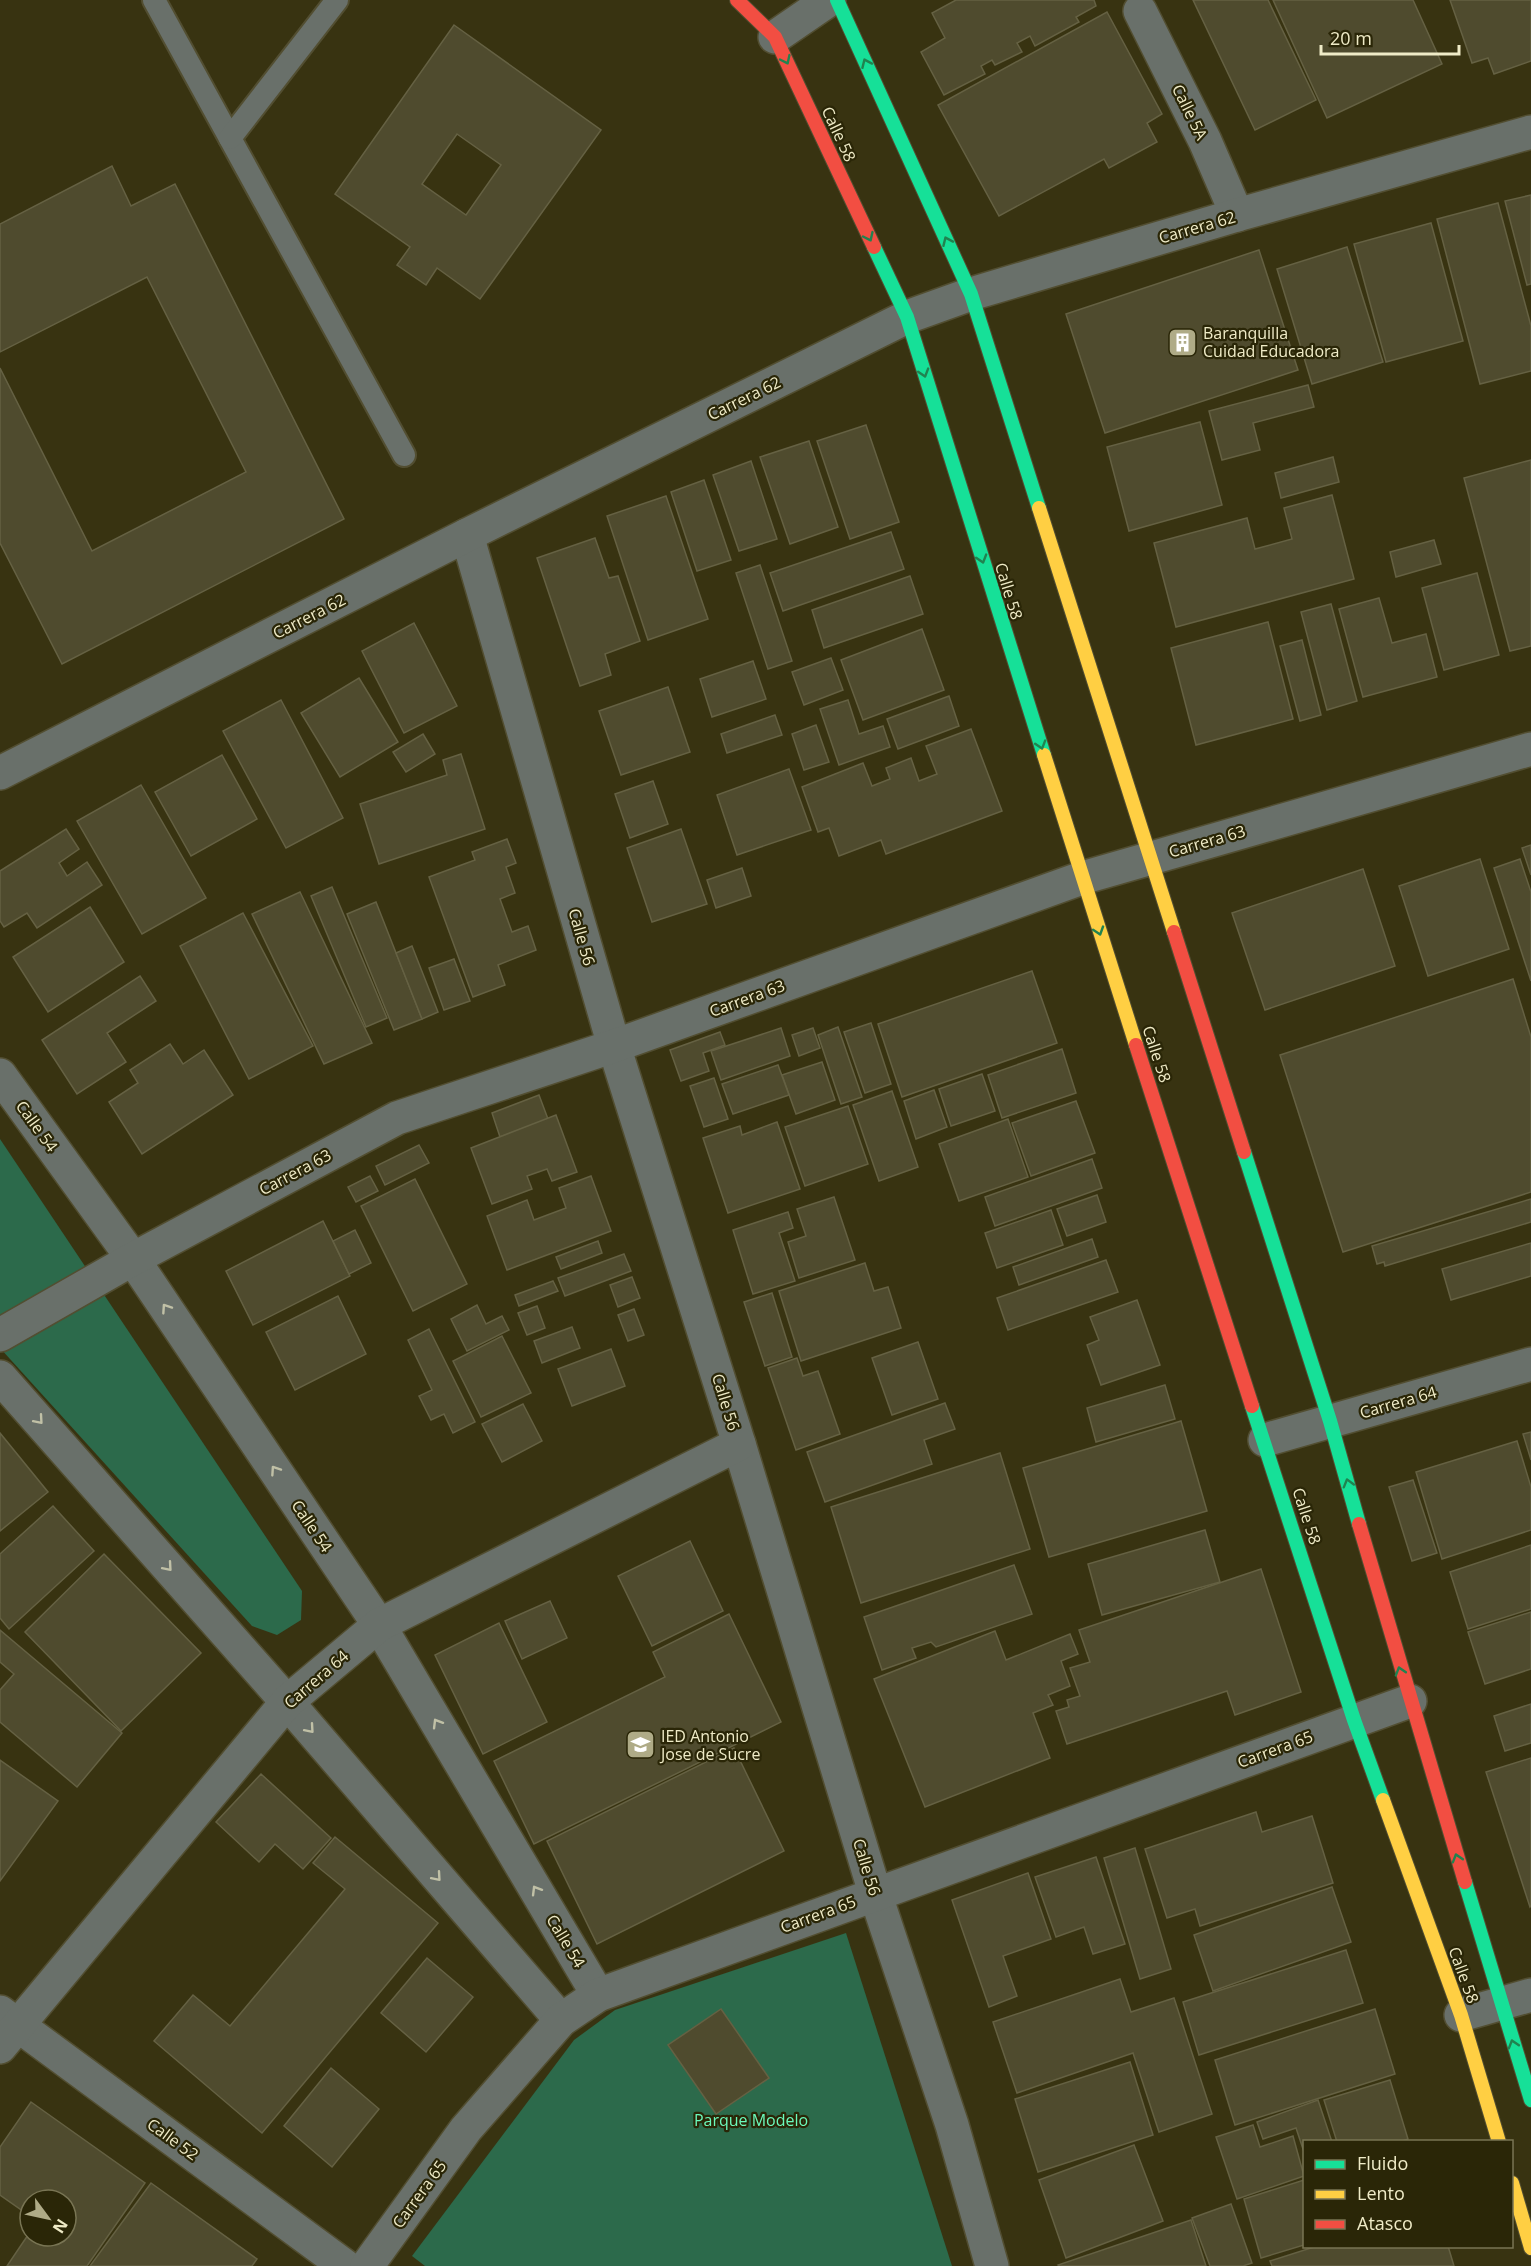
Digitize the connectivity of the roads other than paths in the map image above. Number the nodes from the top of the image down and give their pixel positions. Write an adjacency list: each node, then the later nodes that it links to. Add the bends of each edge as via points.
1 (154, 0): 9 (lane)
2 (337, 0): 9 (lane)
3 (736, 0): 7 (street, Calle 58)
4 (829, 0): 7 (street)
5 (837, 0): 11 (street, Calle 58, one-way to 5)
6 (1140, 11): 10 (street, Calle 5A)
7 (775, 37): 12 (street, Calle 58, one-way to 12)
8 (1531, 132): 10 (street, Carrera 62)
9 (230, 138): 13 (lane)
10 (1237, 215): 11 (street, Carrera 62)
11 (971, 294): 12 (street, Carrera 62); 17 (street, Calle 58)
12 (907, 317): 14 (street, Carrera 62); 18 (street, Calle 58, one-way to 18)
13 (404, 455)
14 (467, 535): 16 (street, Carrera 62); 19 (street, Calle 56)
15 (1531, 749): 17 (street, Carrera 63)
16 (0, 773)
17 (1149, 857): 18 (street, Carrera 63); 25 (street, Calle 58)
18 (1082, 878): 19 (street, Carrera 63); 26 (street, Calle 58, one-way to 26)
19 (614, 1046): 21 (street, Carrera 63, via 397,1118); 27 (street, Calle 56)
20 (0, 1075): 21 (street, Calle 54)
21 (133, 1259): 22 (street, Carrera 63); 28 (street, Calle 54, one-way to 21)
22 (0, 1335)
23 (1531, 1364): 25 (street, Carrera 64)
24 (0, 1377): 30 (street, one-way to 30)
25 (1330, 1421): 26 (street, Carrera 64); 29 (street, Calle 58, one-way to 25)
26 (1266, 1440): 31 (street, Calle 58)
27 (739, 1444): 28 (street, Carrera 64); 32 (street, Calle 56)
28 (379, 1625): 30 (street, Carrera 64); 33 (street, Calle 54, one-way to 28)
29 (1410, 1701): 31 (street, Carrera 65); 34 (street, Calle 58, one-way to 29)
30 (286, 1702): 36 (street, one-way to 36); 37 (street, Carrera 64)
31 (1354, 1720): 32 (street, Carrera 65); 35 (street, Calle 58)
32 (875, 1893): 33 (street, Carrera 65); 44 (street, Calle 56, via 952,2125)
33 (598, 1995): 36 (street, Carrera 65)
34 (1516, 2000): 35 (street); 38 (street, Calle 58, one-way to 34)
35 (1461, 2015): 39 (street, Calle 58)
36 (561, 2020): 43 (street, Carrera 65, via 466,2129)
37 (6, 2027): 42 (street, Calle 52)
38 (1531, 2100)
39 (1498, 2140)
40 (1513, 2186): 41 (street)
41 (1531, 2248)
42 (345, 2266)
43 (367, 2266)
44 (993, 2266)

